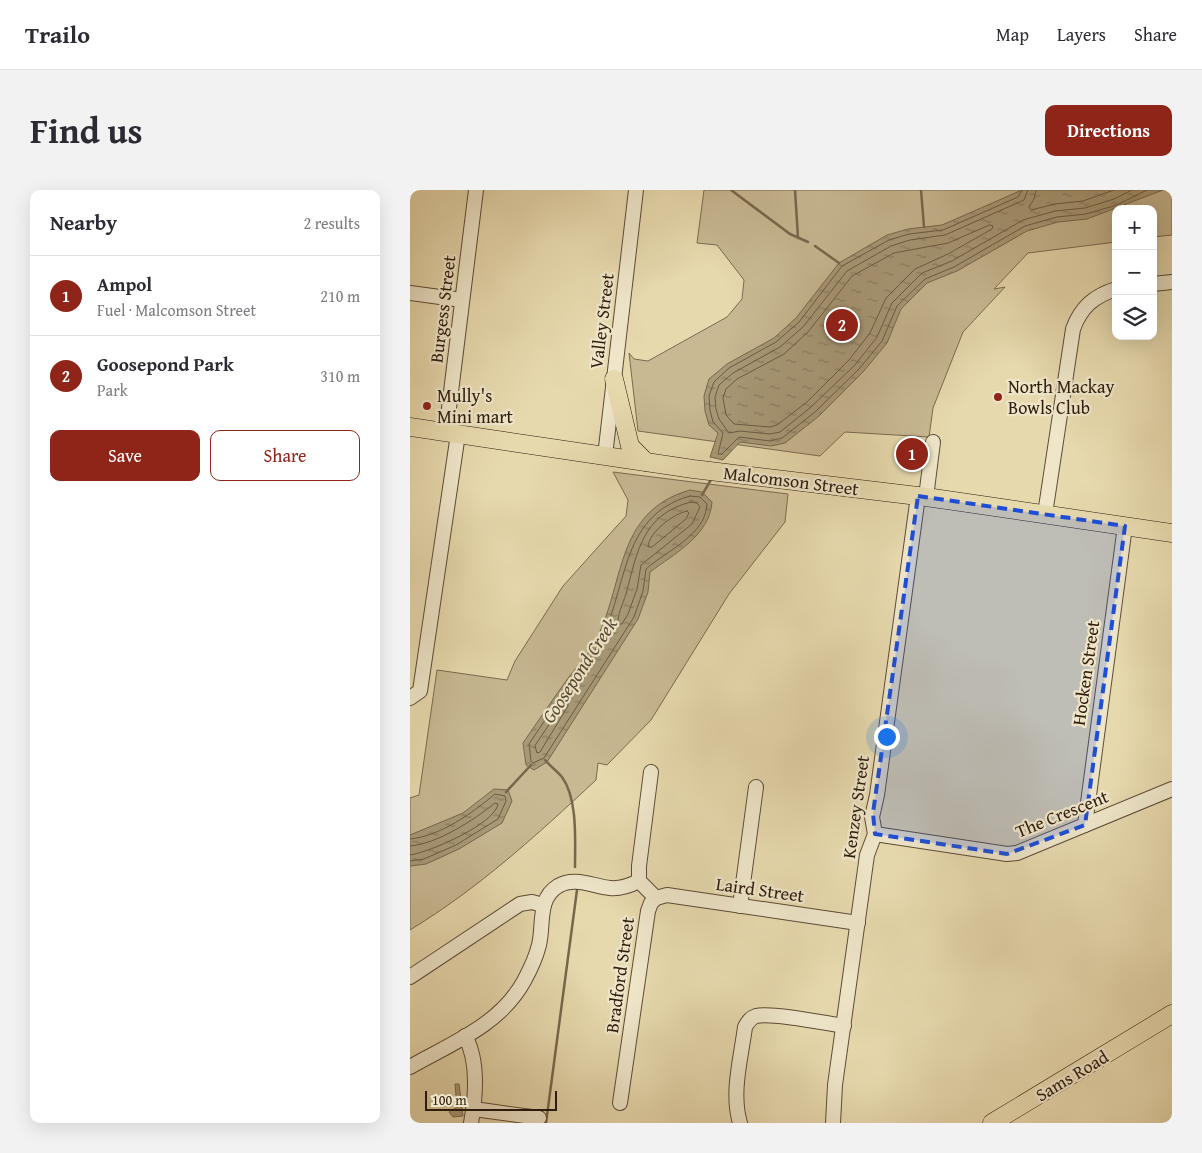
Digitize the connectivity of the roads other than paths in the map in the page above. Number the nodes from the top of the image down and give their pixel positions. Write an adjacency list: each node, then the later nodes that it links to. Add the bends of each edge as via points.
1 (476, 190): 7 (street, Burgess Street)
2 (636, 190): 8 (street, Valley Street)
3 (1172, 282): 4 (street)
4 (1157, 284)
5 (1112, 291): 15 (street, via 1099,294 1085,306 1073,329)
6 (410, 293): 7 (street)
7 (462, 300): 10 (street, Burgess Street)
8 (614, 379): 12 (street, Valley Street); 13 (main road, via 630,446)
9 (410, 427): 10 (main road, Malcomson Street)
10 (452, 433): 12 (main road, Malcomson Street); 18 (street, Burgess Street)
11 (933, 442): 14 (street, Kenzey Street)
12 (606, 456): 13 (main road, Malcomson Street)
13 (646, 462): 14 (main road, Malcomson Street)
14 (922, 497): 15 (main road, Malcomson Street); 23 (street, Kenzey Street, via 873,813)
15 (1045, 514): 16 (main road, Malcomson Street)
16 (1125, 526): 17 (main road, Malcomson Street); 22 (street, Hocken Street)
17 (1172, 533)
18 (415, 695)
19 (651, 772): 24 (street)
20 (756, 787): 27 (street)
21 (1172, 789): 22 (street, The Crescent)
22 (1084, 825): 23 (street, The Crescent, via 1017,853 1007,854)
23 (875, 834): 28 (street, Kenzey Street, via 867,855)
24 (639, 881): 25 (street); 26 (street, via 610,888 582,881 562,884 547,896)
25 (656, 898): 27 (street, Laird Street, via 667,895); 36 (street, Bradford Street, via 648,911)
26 (543, 905): 29 (street, via 532,902 520,904); 33 (street, via 538,946 524,982 504,1009)
27 (740, 906): 28 (street, Laird Street)
28 (858, 923): 32 (street, Kenzey Street)
29 (410, 977)
30 (1172, 1010): 34 (main road, Sams Road)
31 (1172, 1014): 34 (main road, Sams Road)
32 (844, 1026): 40 (street, via 770,1016 749,1020 745,1027 735,1106); 41 (street, Kenzey Street)
33 (465, 1036): 35 (street); 37 (street, via 473,1055)
34 (1125, 1044): 42 (main road, Sams Road)
35 (410, 1067)
36 (620, 1103)
37 (474, 1108): 38 (street); 39 (street)
38 (539, 1116)
39 (472, 1123)
40 (740, 1123)
41 (833, 1123)
42 (992, 1123)

